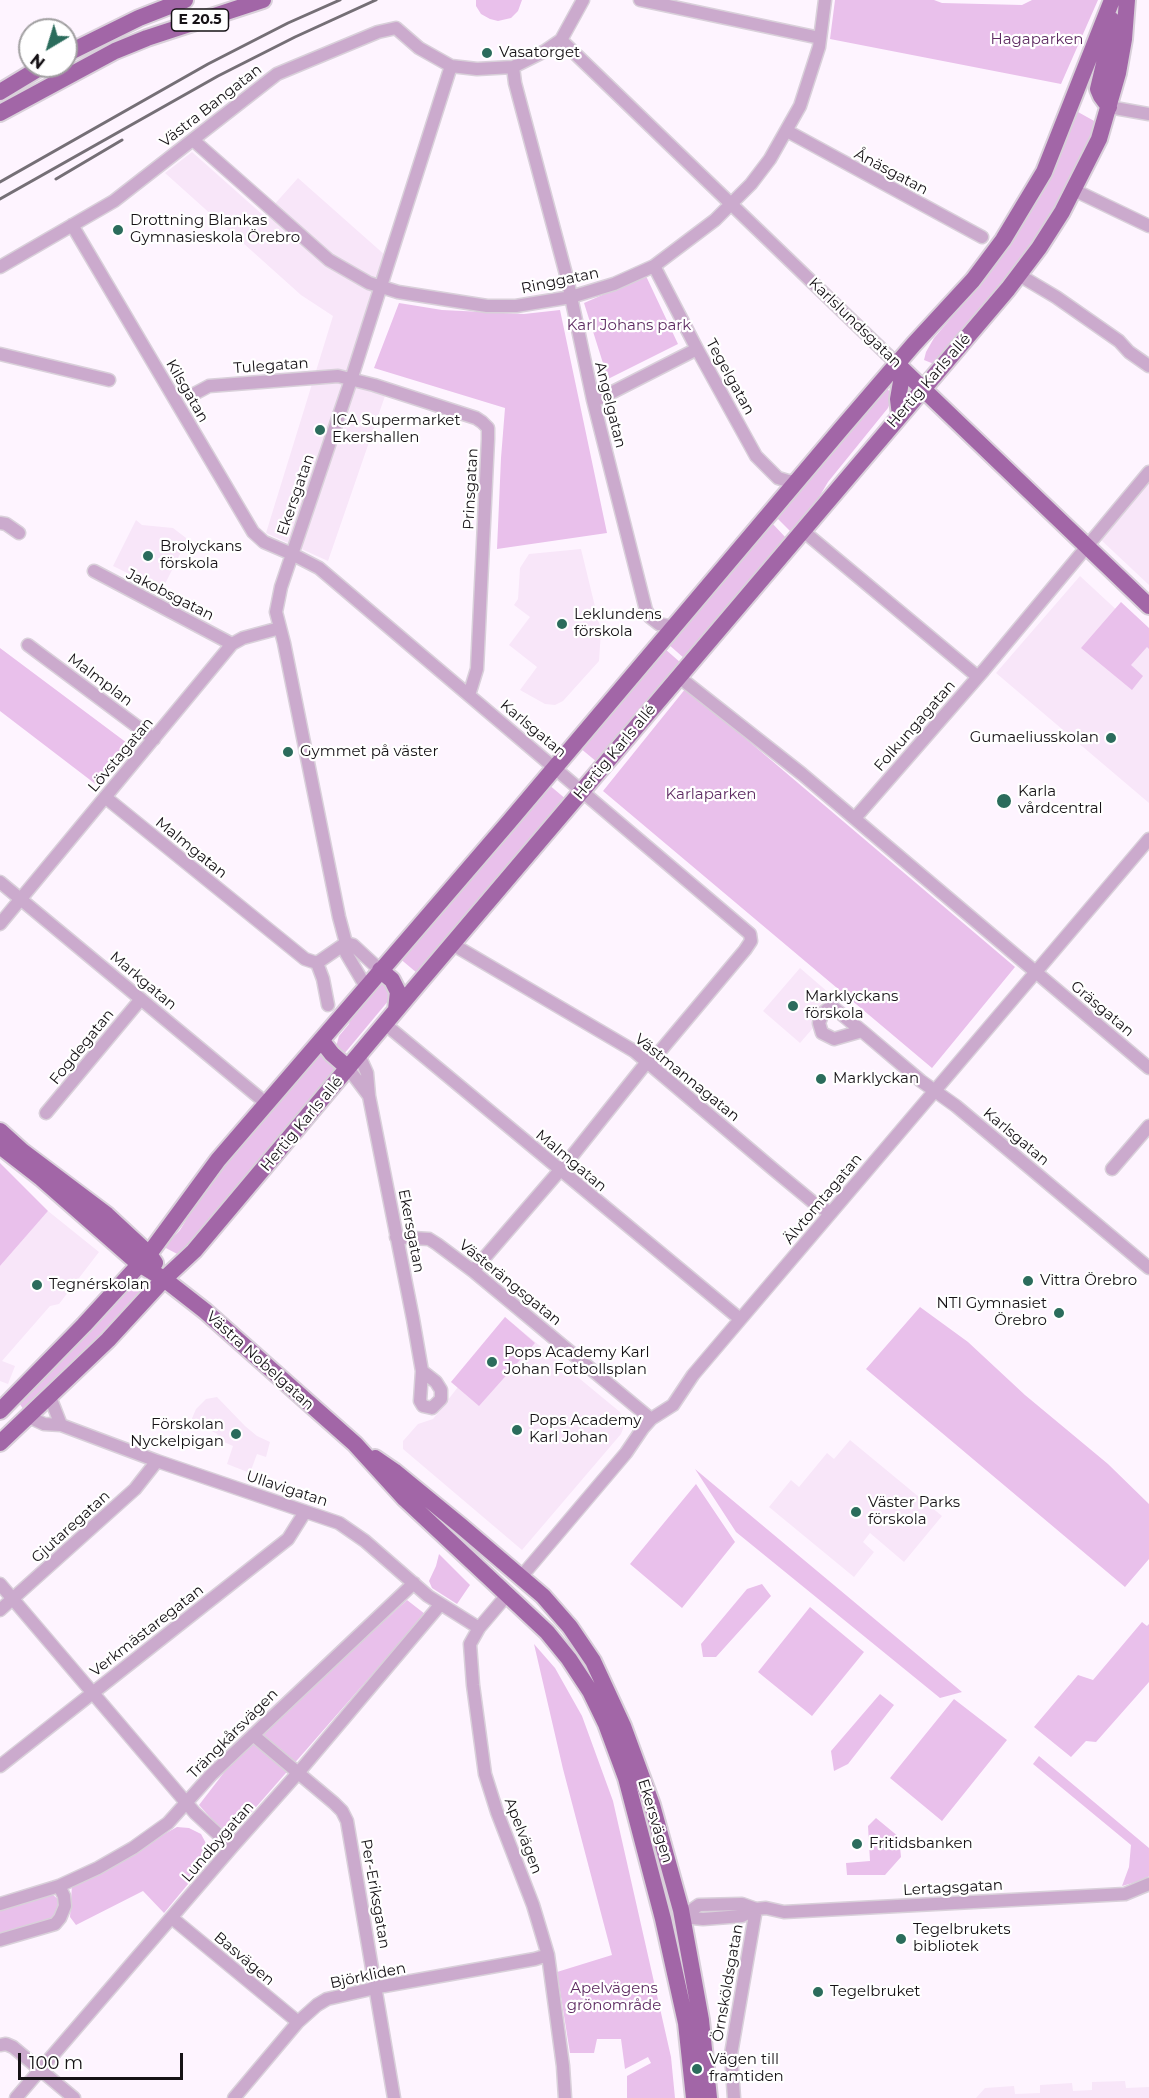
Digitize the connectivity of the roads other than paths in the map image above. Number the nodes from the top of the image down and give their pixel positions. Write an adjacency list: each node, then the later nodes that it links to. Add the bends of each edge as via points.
1 (185, 0): 10 (main road, E 20.5)
2 (263, 0): 17 (main road, E 20.5, via 115,51)
3 (583, 0): 9 (street)
4 (640, 0): 8 (street)
5 (825, 0): 8 (street, Ringgatan)
6 (1127, 0): 16 (main road, Hertig Karls allé, via 1124,39)
7 (1111, 4): 15 (main road); 16 (main road, via 1113,26 1098,89)
8 (820, 38): 19 (street, Ringgatan, via 800,106)
9 (561, 40): 12 (street); 22 (street, Karlslundsgatan)
10 (78, 48)
11 (451, 66): 12 (street); 20 (street, Västra Bangatan, via 419,48 396,28 378,32 277,74); 29 (street, Ekersgatan)
12 (513, 68): 30 (street, Angelgatan)
13 (24, 78): 14 (main road)
14 (0, 92)
15 (1074, 97): 16 (main road); 31 (main road, via 1044,172 1003,240 973,280)
16 (1109, 107): 18 (street); 21 (main road, Hertig Karls allé)
17 (0, 113)
18 (1149, 114)
19 (787, 131): 22 (street, Ringgatan, via 763,170); 25 (street, Ånäsgatan)
20 (193, 140): 23 (street, Västra Bangatan, via 114,201); 29 (street, Ringgatan, via 329,260)
21 (1074, 190): 24 (street); 28 (main road, Hertig Karls allé)
22 (731, 204): 26 (street, Ringgatan, via 699,234); 34 (street, Karlslundsgatan)
23 (72, 225): 27 (street, Västra Bangatan); 48 (street, Kilsgatan, via 253,532 264,542)
24 (1149, 226)
25 (982, 237)
26 (654, 266): 30 (street, Ringgatan); 32 (street, Tegelgatan)
27 (0, 267)
28 (1019, 275): 35 (street, via 1119,341); 38 (main road, Hertig Karls allé)
29 (381, 287): 30 (street, Ringgatan, via 487,306 516,306); 37 (street, Ekersgatan)
30 (571, 297): 40 (street, Angelgatan)
31 (914, 344): 34 (main road); 38 (main road)
32 (697, 349): 40 (street); 43 (street, Tegelgatan, via 756,456 778,478)
33 (0, 354): 36 (street)
34 (897, 364): 38 (main road, Karlslundsgatan); 41 (main road, via 902,376); 43 (main road)
35 (1149, 366)
36 (109, 380)
37 (351, 380): 39 (street, Tulegatan, via 338,376 209,386); 48 (street, Ekersgatan); 57 (street, Prinsgatan, via 476,418 488,428 477,669)
38 (923, 388): 41 (main road, Hertig Karls allé); 47 (main road, Karlslundsgatan)
39 (194, 394)
40 (593, 400): 51 (street, Angelgatan, via 646,610 659,624)
41 (900, 415): 45 (main road, Hertig Karls allé)
42 (1149, 472): 47 (street, Folkungagatan)
43 (798, 481): 51 (main road)
44 (0, 523): 46 (street)
45 (802, 530): 55 (main road, Hertig Karls allé); 56 (street)
46 (20, 533)
47 (1088, 545): 50 (main road, Karlslundsgatan); 56 (street, Folkungagatan)
48 (292, 554): 52 (street, Ekersgatan, via 276,612); 57 (street, Karlsgatan, via 319,568)
49 (94, 571): 53 (street, Jakobsgatan)
50 (1149, 606)
51 (674, 627): 59 (main road)
52 (280, 628): 53 (street, Lövstagatan); 67 (street, Ekersgatan)
53 (232, 644): 58 (street, Lövstagatan)
54 (28, 645): 58 (street, Malmplan)
55 (679, 677): 60 (main road, Hertig Karls allé); 62 (street)
56 (978, 677): 62 (street, Folkungagatan)
57 (469, 695): 59 (street, Karlsgatan)
58 (154, 739): 61 (street, Lövstagatan)
59 (555, 767): 60 (street, Karlsgatan); 70 (main road)
60 (582, 791): 68 (main road, Hertig Karls allé); 80 (street, Karlsgatan, via 750,934 746,950)
61 (105, 797): 65 (street, Lövstagatan); 69 (street, Malmgatan, via 295,952)
62 (855, 818): 71 (street)
63 (1149, 838): 71 (street, Älvtomtagatan)
64 (0, 882): 65 (street, Markgatan)
65 (21, 900): 66 (street, Lövstagatan); 73 (street, Markgatan)
66 (0, 924)
67 (346, 943): 69 (street); 70 (street); 72 (street, Ekersgatan, via 346,953)
68 (452, 944): 75 (main road, Hertig Karls allé); 80 (street, Västmannagatan)
69 (317, 963): 74 (street)
70 (380, 970): 72 (main road); 75 (main road, via 398,992)
71 (1036, 972): 81 (street, Gräsgatan); 82 (street, Älvtomtagatan)
72 (366, 987): 78 (main road)
73 (141, 999): 83 (street, Markgatan); 84 (street, Fogdegatan)
74 (328, 1005)
75 (396, 1010): 76 (main road, Hertig Karls allé)
76 (385, 1024): 79 (main road, Hertig Karls allé); 89 (street, Malmgatan)
77 (862, 1031): 82 (street, Karlsgatan)
78 (321, 1040): 79 (main road, via 332,1054); 83 (main road)
79 (354, 1062): 91 (street, Ekersgatan, via 369,1096); 95 (main road, Hertig Karls allé, via 194,1251)
80 (647, 1062): 89 (street); 90 (street, Västmannagatan, via 814,1203)
81 (1149, 1068)
82 (934, 1091): 90 (street, Älvtomtagatan); 93 (street, Karlsgatan)
83 (267, 1104): 92 (main road, via 218,1160)
84 (46, 1113)
85 (1149, 1126): 88 (street)
86 (0, 1131): 92 (main road, via 107,1215)
87 (0, 1146): 92 (main road)
88 (1112, 1169)
89 (560, 1170): 94 (street); 96 (street, Malmgatan)
90 (831, 1213): 96 (street, Älvtomtagatan)
91 (396, 1237): 94 (street, Västerängsgatan, via 429,1239); 97 (street, Ekersgatan)
92 (144, 1259): 95 (main road, Västra Nobelgatan); 99 (main road)
93 (1149, 1268)
94 (473, 1271): 101 (street, Västerängsgatan)
95 (164, 1279): 98 (main road, Hertig Karls allé); 104 (main road, Västra Nobelgatan)
96 (740, 1319): 101 (street, Älvtomtagatan, via 673,1405)
97 (422, 1371)
98 (50, 1397): 100 (main road, Hertig Karls allé); 102 (street)
99 (0, 1410)
100 (29, 1417): 102 (street, Ullavigatan, via 44,1424); 103 (main road, Hertig Karls allé)
101 (651, 1419): 107 (street, Älvtomtagatan)
102 (60, 1425): 105 (street, Ullavigatan)
103 (0, 1443)
104 (355, 1444): 107 (main road, Västra Nobelgatan, via 394,1471); 110 (main road, Västra Nobelgatan, via 399,1493)
105 (157, 1461): 106 (street, Ullavigatan); 111 (street, Gjutaregatan, via 135,1489)
106 (305, 1512): 108 (street, Ullavigatan, via 351,1530); 115 (street, Verkmästaregatan, via 288,1539)
107 (521, 1577): 110 (main road); 125 (main road, Ekersvägen, via 570,1627 593,1660 652,1805)
108 (414, 1583): 112 (street, Ullavigatan); 116 (street, Trängkårsvägen)
109 (0, 1584): 111 (street)
110 (507, 1594): 114 (street, Apelvägen); 127 (main road, Ekersvägen, via 569,1659 606,1724 626,1778)
111 (13, 1599): 113 (street, Gjutaregatan); 115 (street)
112 (441, 1605): 114 (street, Ullavigatan); 118 (street, Lundbygatan)
113 (0, 1610)
114 (478, 1628): 129 (street, Apelvägen, via 470,1644 485,1774)
115 (92, 1693): 117 (street, Verkmästaregatan); 119 (street)
116 (253, 1735): 118 (street, Per-Eriksgatan); 119 (street, Trängkårsvägen)
117 (0, 1766)
118 (298, 1773): 120 (street, Lundbygatan); 130 (street, Per-Eriksgatan, via 342,1811 346,1821)
119 (187, 1803): 120 (street); 122 (street, Trängkårsvägen, via 168,1823 125,1853)
120 (232, 1847): 126 (street, Lundbygatan)
121 (1149, 1884): 124 (street, Lertagsgatan, via 1125,1894 784,1912)
122 (59, 1886): 123 (street, Trängkårsvägen); 128 (street, via 64,1906 55,1924)
123 (0, 1904)
124 (756, 1909): 125 (street, Lertagsgatan, via 742,1916); 141 (street, Örnsköldsgatan, via 731,2054)
125 (682, 1917): 127 (main road); 133 (main road, Ekersvägen, via 701,2020)
126 (172, 1918): 131 (street, Basvägen); 134 (street, Lundbygatan)
127 (663, 1919): 133 (main road, Ekersvägen)
128 (0, 1940)
129 (548, 1955): 130 (street, Björkliden); 140 (street, Apelvägen)
130 (375, 1989): 131 (street, Björkliden, via 327,1999); 139 (street, Per-Eriksgatan)
131 (298, 2022): 138 (street, Björkliden)
132 (0, 2045): 134 (street, via 13,2047)
133 (697, 2057): 135 (main road, Ekersvägen)
134 (40, 2070): 136 (street, Lundbygatan); 137 (street)
135 (701, 2092)
136 (16, 2098)
137 (74, 2098)
138 (234, 2098)
139 (394, 2098)
140 (565, 2098)
141 (734, 2098)

